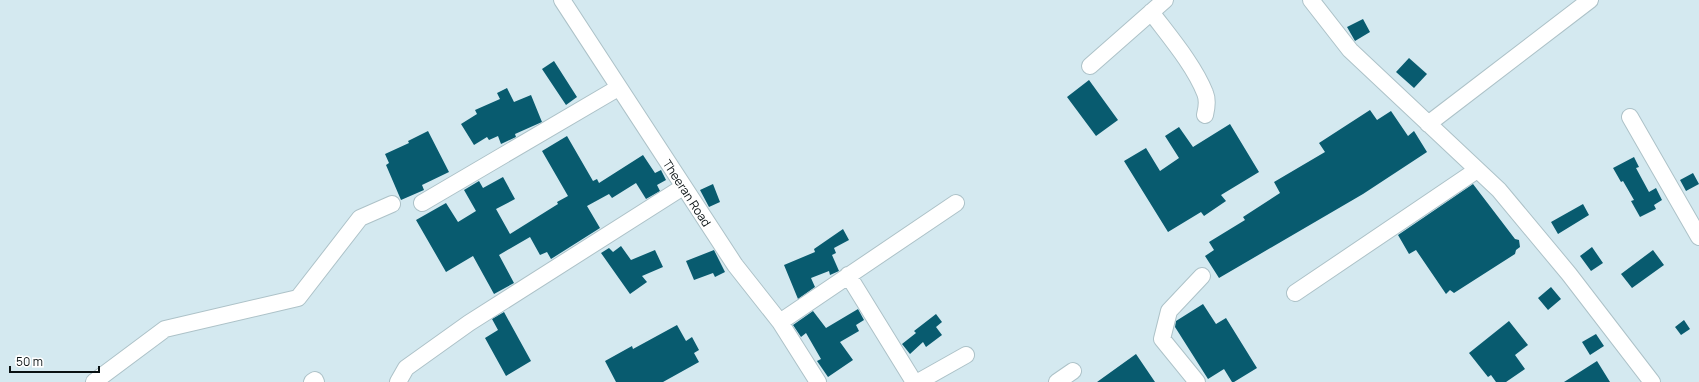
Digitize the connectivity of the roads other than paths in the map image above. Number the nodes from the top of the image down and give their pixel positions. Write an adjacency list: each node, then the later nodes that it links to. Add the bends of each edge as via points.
1 (562, 0): 7 (street, Theeran Road)
2 (1165, 0): 5 (street)
3 (1311, 0): 10 (street, via 1350,50)
4 (1590, 0): 10 (street)
5 (1152, 12): 6 (street); 8 (street, via 1202,87 1207,103)
6 (1090, 66)
7 (618, 88): 12 (street, Theeran Road); 13 (street)
8 (1206, 114)
9 (1630, 117): 16 (street)
10 (1428, 124): 11 (street)
11 (1477, 170): 19 (street); 32 (street, via 1499,190)
12 (683, 187): 20 (street, Theeran Road, via 735,265); 26 (street, via 469,323 406,368)
13 (422, 203)
14 (956, 203): 17 (street)
15 (392, 204): 23 (street, via 360,218 298,298 165,329)
16 (1699, 237)
17 (848, 276): 20 (street); 28 (street)
18 (1202, 276): 31 (street, via 1168,311 1162,339)
19 (1295, 294)
20 (780, 322): 27 (street, Theeran Road)
21 (966, 356): 29 (street)
22 (1073, 371): 30 (street)
23 (94, 382)
24 (312, 382): 25 (street)
25 (316, 382)
26 (398, 382)
27 (818, 382)
28 (914, 382)
29 (918, 382)
30 (1057, 382)
31 (1197, 382)
32 (1652, 382)

